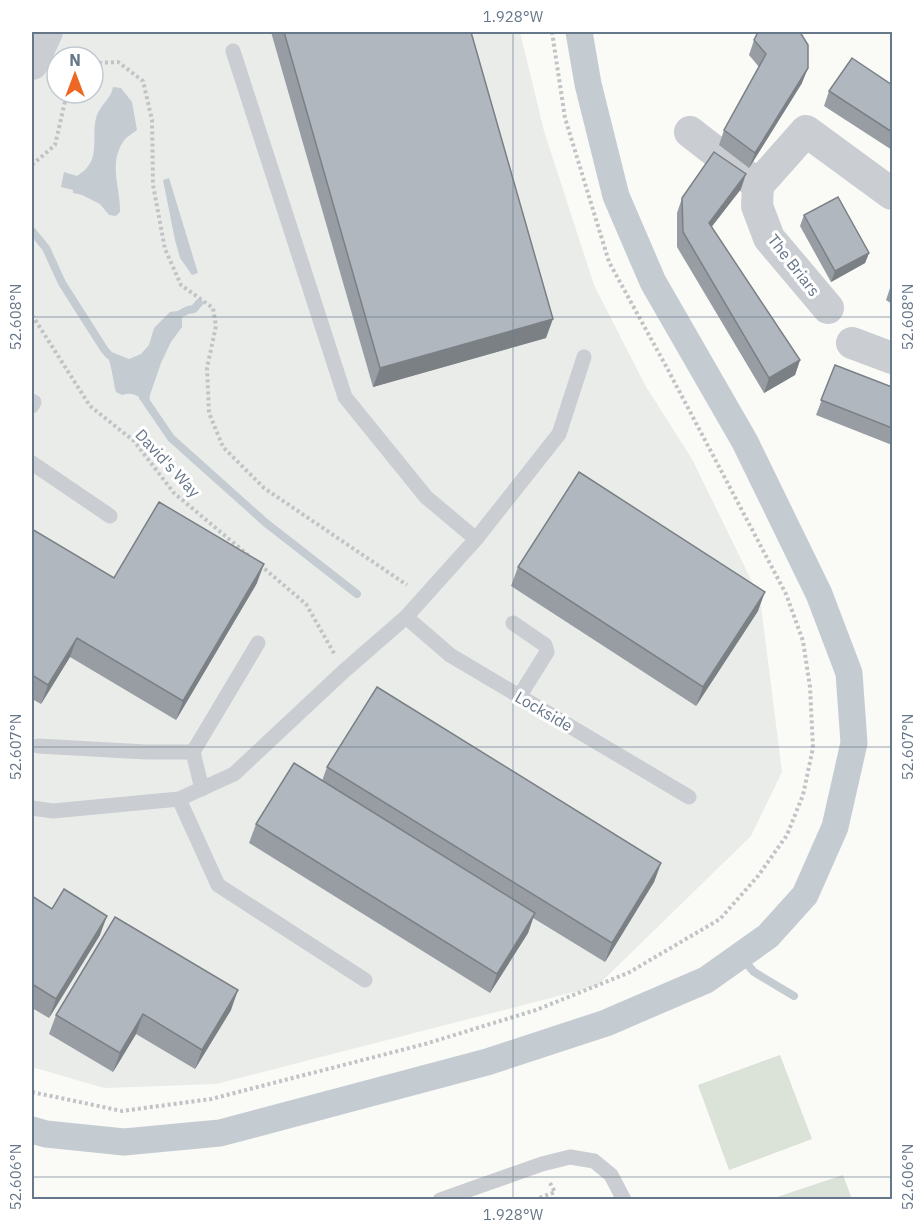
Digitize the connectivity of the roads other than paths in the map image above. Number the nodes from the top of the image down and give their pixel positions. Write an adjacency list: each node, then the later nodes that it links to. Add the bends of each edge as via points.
1 (233, 51): 13 (lane, via 345,397 426,497)
2 (690, 132): 3 (street)
3 (758, 185): 4 (street, via 806,131); 5 (street, The Briars, via 757,206 769,238)
4 (892, 194)
5 (828, 308)
6 (852, 343): 8 (street)
7 (584, 357): 13 (lane, via 559,434)
8 (892, 358)
9 (32, 400): 10 (lane)
10 (32, 406)
11 (32, 463): 12 (lane)
12 (110, 516)
13 (476, 539): 14 (lane)
14 (406, 617): 17 (lane, Lockside, via 450,655); 20 (lane, via 234,774)
15 (513, 623): 17 (lane, via 546,645 547,652)
16 (258, 643): 19 (lane)
17 (519, 697): 21 (lane, Lockside)
18 (38, 746): 19 (lane)
19 (193, 752): 20 (lane)
20 (202, 789): 22 (lane)
21 (689, 797)
22 (179, 799): 23 (lane, via 53,811); 24 (lane, via 218,885)
23 (32, 808)
24 (364, 980)
25 (440, 1200): 26 (lane, via 570,1157 594,1161 611,1175)
26 (624, 1200)

